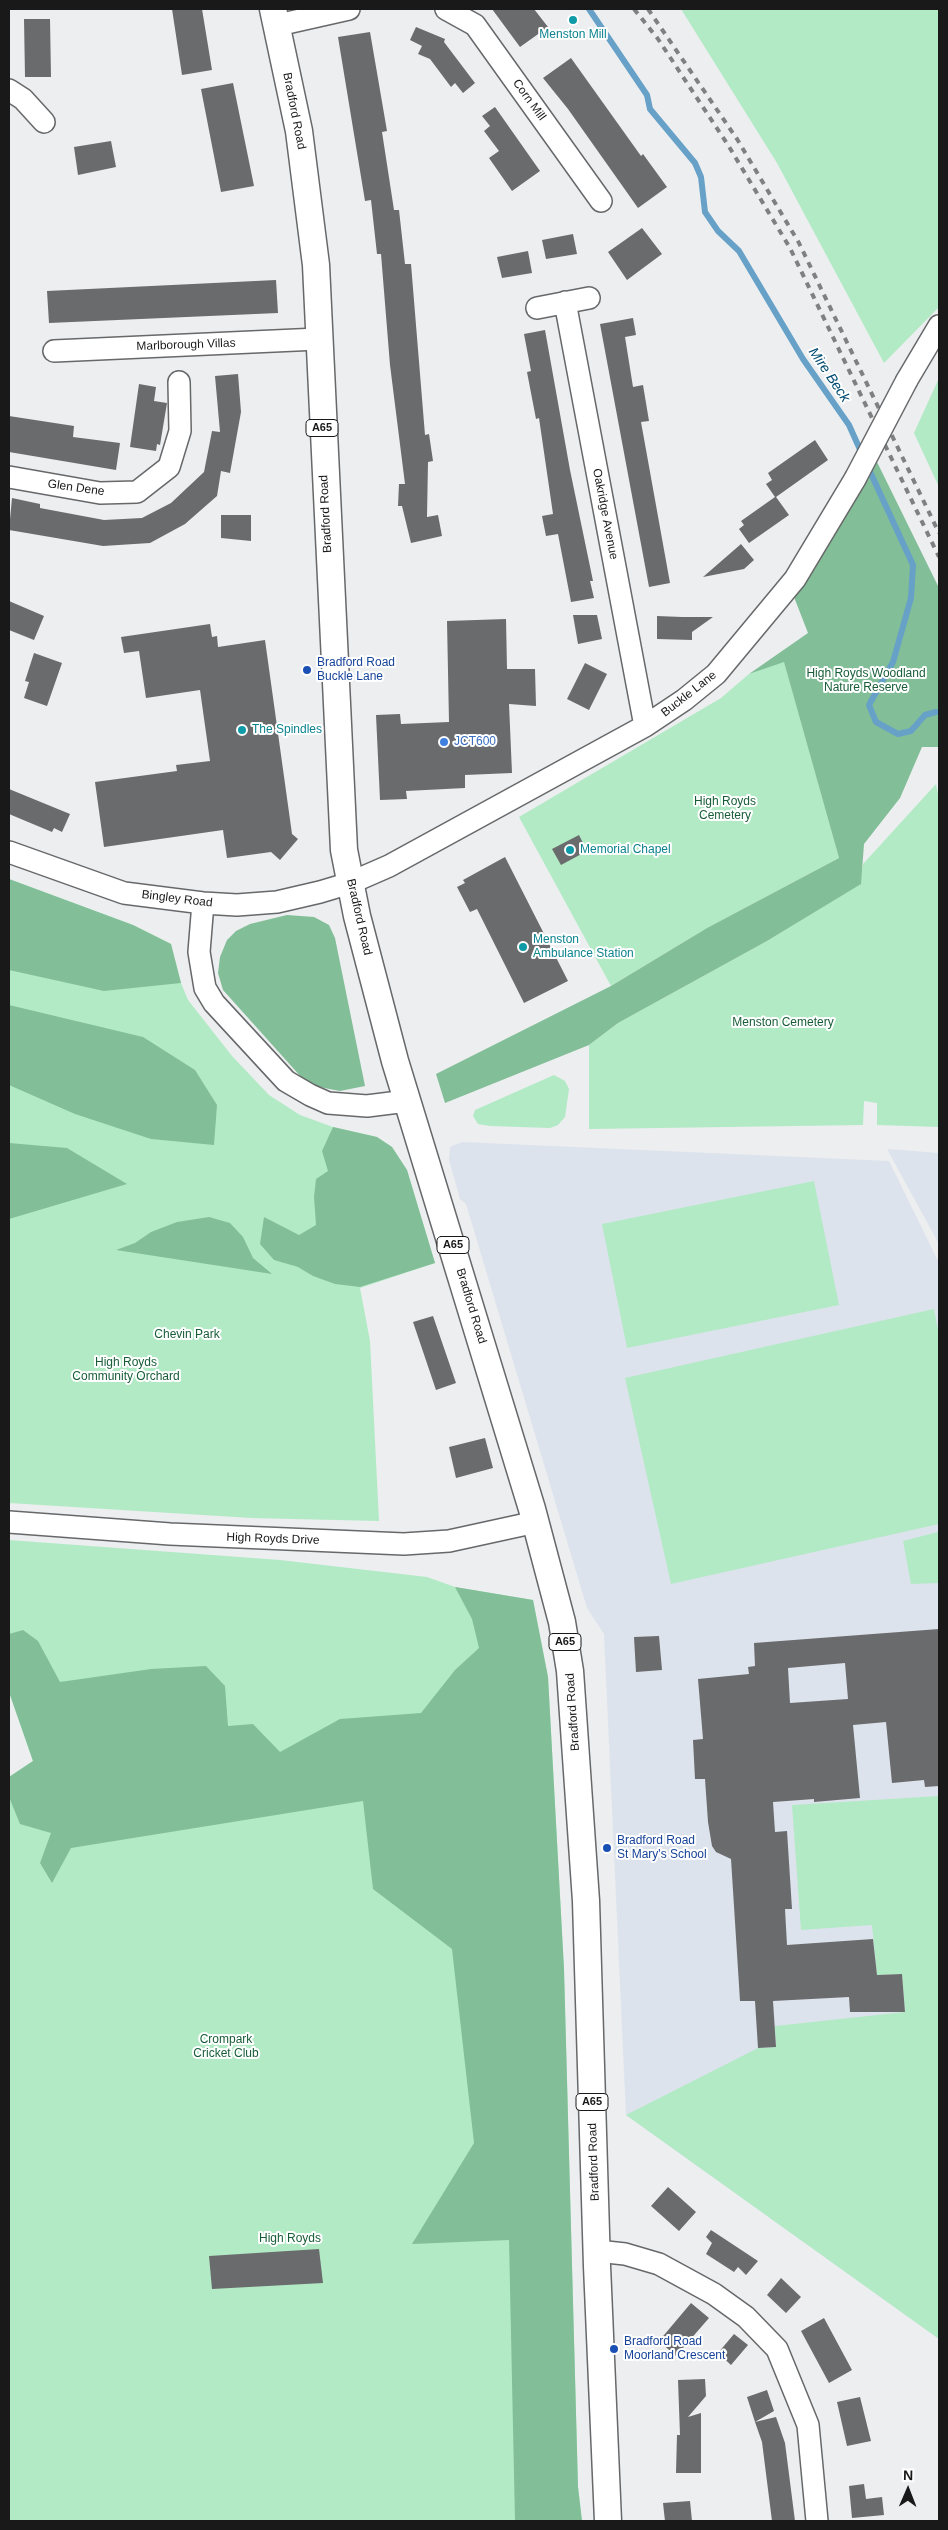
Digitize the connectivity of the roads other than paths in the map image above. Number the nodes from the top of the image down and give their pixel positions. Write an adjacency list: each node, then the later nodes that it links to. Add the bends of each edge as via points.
1 (349, 9): 3 (street)
2 (446, 9): 6 (street, Corn Mill, via 475,25)
3 (275, 17): 11 (main road, Bradford Road / A65, via 300,131 316,265)
4 (9, 90): 5 (street, via 23,99)
5 (44, 122)
6 (601, 201)
7 (589, 298): 8 (street)
8 (565, 302): 9 (street); 15 (street, Oakridge Avenue)
9 (537, 308)
10 (939, 326): 15 (street, Buckle Lane, bridge, via 796,579 716,674)
11 (318, 339): 12 (street, Marlborough Villas); 17 (main road, Bradford Road / A65, via 341,819)
12 (54, 351)
13 (180, 382): 14 (street, Glen Dene, via 180,431 169,467 137,492 100,493)
14 (9, 477)
15 (645, 726): 17 (street, Buckle Lane, via 419,851)
16 (9, 852): 18 (street, Bingley Road, via 124,893)
17 (350, 883): 18 (street, Bingley Road, via 277,902); 19 (main road, Bradford Road / A65)
18 (203, 903): 19 (street, via 199,952 205,988 214,1003 286,1080 328,1103 367,1106)
19 (407, 1101): 21 (main road, Bradford Road / A65)
20 (9, 1522): 21 (street, High Royds Drive, via 170,1534 404,1544 449,1541)
21 (536, 1522): 22 (main road, Bradford Road / A65, via 562,1622 570,1671 586,1901)
22 (597, 2251): 23 (main road, Bradford Road / A65); 24 (street, via 625,2254 660,2264 714,2294 746,2317 777,2349 808,2425)
23 (608, 2521)
24 (817, 2521)

